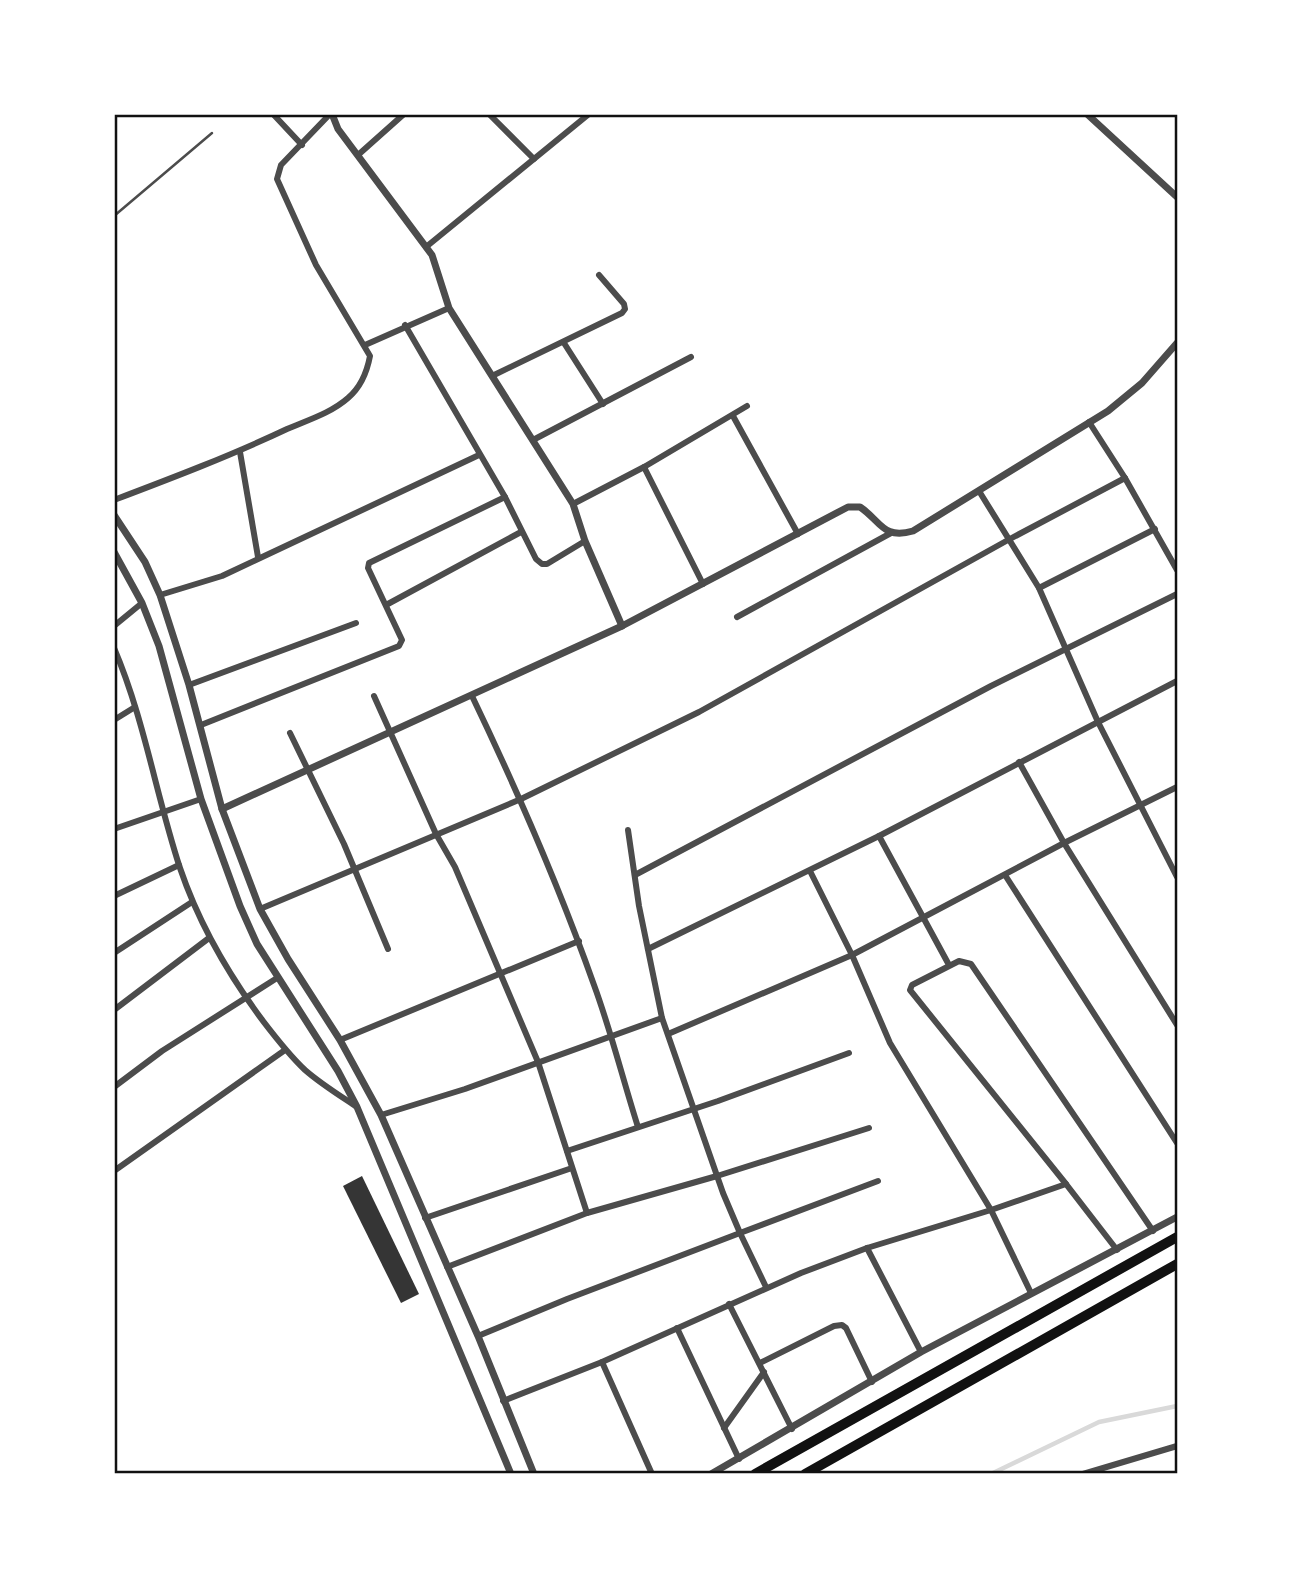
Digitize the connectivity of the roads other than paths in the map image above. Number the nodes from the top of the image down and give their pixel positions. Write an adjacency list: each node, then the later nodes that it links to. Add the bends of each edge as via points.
1 (273, 114): 8 (street)
2 (331, 114): 8 (street); 9 (street)
3 (404, 114): 9 (street)
4 (489, 114): 10 (street)
5 (589, 114): 10 (street)
6 (1087, 114): 11 (street)
7 (212, 133): 12 (lane)
8 (302, 145): 19 (street, via 281,165 277,179 316,265)
9 (358, 155): 13 (street)
10 (534, 159): 13 (street)
11 (1177, 197)
12 (114, 216)
13 (426, 247): 15 (street)
14 (598, 275): 18 (street, via 625,309)
15 (449, 308): 16 (street); 21 (street)
16 (404, 325): 19 (street); 28 (street)
17 (1177, 342): 25 (street, via 1125,398)
18 (564, 343): 21 (street); 22 (street)
19 (365, 345): 27 (street, via 370,356 368,369 349,397 330,411)
20 (691, 357): 22 (street)
21 (492, 376): 26 (street)
22 (603, 404): 26 (street)
23 (747, 406): 24 (street)
24 (733, 416): 29 (street); 39 (street)
25 (1088, 422): 30 (street); 31 (street)
26 (533, 440): 34 (street)
27 (240, 452): 33 (street); 43 (street)
28 (480, 455): 32 (street); 43 (street)
29 (644, 467): 34 (street); 45 (street)
30 (1125, 478): 36 (street); 40 (street)
31 (979, 491): 38 (street, via 912,531); 40 (street)
32 (505, 497): 37 (street); 50 (street, via 369,563)
33 (114, 500)
34 (573, 504): 41 (street)
35 (114, 514): 48 (street)
36 (1154, 529): 44 (street); 46 (street)
37 (521, 533): 41 (street, via 542,564); 50 (street)
38 (891, 533): 39 (street, via 854,506); 51 (street)
39 (798, 534): 45 (street)
40 (1007, 540): 46 (street); 71 (street, via 729,698)
41 (585, 541): 54 (street)
42 (114, 552): 49 (street)
43 (258, 557): 48 (street, via 222,576)
44 (1177, 570)
45 (703, 583): 54 (street)
46 (1039, 588): 56 (street)
47 (1177, 594): 56 (street)
48 (160, 595): 58 (street)
49 (142, 603): 53 (street); 70 (street, via 162,656)
50 (386, 605): 64 (street, via 401,640 399,646)
51 (737, 617)
52 (356, 623): 58 (street)
53 (114, 626)
54 (622, 626): 60 (street)
55 (114, 648): 61 (street)
56 (1066, 649): 63 (street); 83 (street)
57 (1177, 681): 63 (street)
58 (189, 685): 64 (street)
59 (374, 696): 66 (street)
60 (472, 696): 66 (street); 71 (street)
61 (135, 707): 62 (street); 74 (street)
62 (114, 720)
63 (1098, 722): 67 (street); 72 (street)
64 (201, 725): 73 (street)
65 (290, 733): 68 (street)
66 (390, 733): 68 (street); 77 (street)
67 (1019, 762): 78 (street); 79 (street)
68 (308, 770): 73 (street); 81 (street)
69 (1177, 787): 72 (street)
70 (201, 799): 74 (street); 98 (street, via 240,906)
71 (521, 799): 77 (street); 91 (street)
72 (1140, 805): 79 (street); 85 (street)
73 (222, 809): 88 (street)
74 (164, 810): 75 (street); 80 (street)
75 (114, 829)
76 (628, 830): 83 (street)
77 (436, 835): 81 (street); 97 (street, via 455,866)
78 (879, 836): 82 (street); 89 (street)
79 (1064, 843): 84 (street); 102 (street)
80 (179, 865): 86 (street); 87 (street)
81 (354, 868): 88 (street); 92 (street)
82 (810, 871): 93 (street); 95 (street)
83 (635, 875): 93 (street)
84 (1005, 875): 89 (street); 115 (street)
85 (1177, 877)
86 (114, 895)
87 (192, 902): 90 (street); 94 (street)
88 (260, 909): 105 (street)
89 (924, 917): 95 (street); 96 (street)
90 (209, 939): 99 (street); 100 (street)
91 (579, 941): 97 (street); 104 (street)
92 (388, 949)
93 (648, 949): 101 (street)
94 (114, 953)
95 (852, 955): 103 (street); 122 (street, via 890,1043)
96 (949, 965): 121 (street, via 910,990); 126 (street, via 959,961 971,964)
97 (502, 974): 105 (street); 108 (street)
98 (277, 978): 99 (street); 110 (street)
99 (246, 998): 106 (street); 109 (street)
100 (114, 1010)
101 (662, 1018): 103 (street); 104 (street)
102 (1177, 1025)
103 (667, 1034): 111 (street)
104 (609, 1035): 108 (street); 113 (street)
105 (340, 1040): 112 (street)
106 (285, 1050): 110 (street, via 322,1084); 118 (street)
107 (849, 1053): 111 (street)
108 (538, 1062): 112 (street); 116 (street)
109 (114, 1087)
110 (357, 1107): 148 (street)
111 (695, 1109): 113 (street); 119 (street)
112 (381, 1115): 125 (street)
113 (638, 1127): 116 (street)
114 (869, 1128): 119 (street)
115 (1177, 1143)
116 (567, 1151): 117 (street)
117 (572, 1168): 123 (street); 125 (street)
118 (114, 1171)
119 (718, 1176): 123 (street); 127 (street)
120 (878, 1181): 127 (street)
121 (1066, 1184): 122 (street); 130 (street)
122 (990, 1210): 129 (street); 134 (street)
123 (587, 1213): 132 (street)
124 (1177, 1217): 126 (street)
125 (425, 1218): 132 (street)
126 (1153, 1231): 130 (street)
127 (740, 1233): 133 (street); 137 (street)
128 (1177, 1237): 152 (highway)
129 (867, 1248): 133 (street); 138 (street)
130 (1117, 1250): 134 (street)
131 (1177, 1264): 153 (highway)
132 (447, 1267): 137 (street)
133 (766, 1287): 135 (street)
134 (1031, 1293): 138 (street)
135 (729, 1304): 136 (street); 140 (street)
136 (677, 1328): 139 (street); 144 (street)
137 (478, 1336): 143 (street)
138 (922, 1352): 142 (street)
139 (602, 1362): 143 (street); 150 (street)
140 (760, 1363): 141 (street); 142 (street, via 842,1325)
141 (764, 1372): 144 (street); 145 (street)
142 (872, 1382): 145 (street)
143 (503, 1401): 149 (street)
144 (724, 1428): 147 (street)
145 (792, 1429): 147 (street)
146 (1177, 1446): 154 (street)
147 (739, 1459): 151 (street)
148 (511, 1474)
149 (534, 1474)
150 (652, 1474)
151 (711, 1474)
152 (755, 1474)
153 (805, 1474)
154 (1083, 1474)

